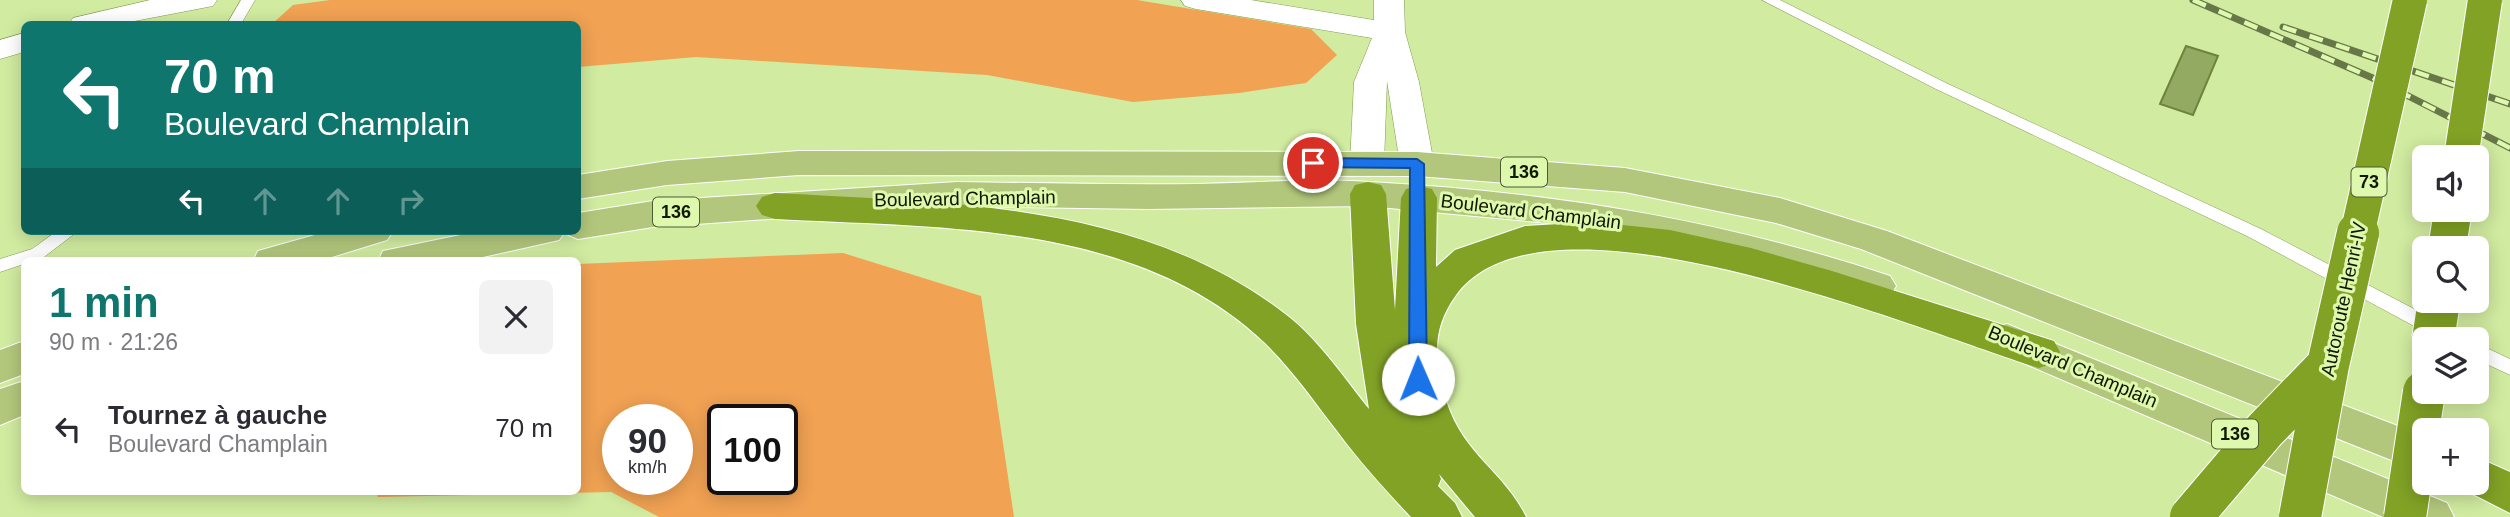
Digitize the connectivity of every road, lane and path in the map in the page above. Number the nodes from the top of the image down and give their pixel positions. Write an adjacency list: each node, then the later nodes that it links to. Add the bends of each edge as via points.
1 (202, 0): 8 (street)
2 (248, 0): 9 (lane)
3 (1196, 0): 10 (street)
4 (1389, 0): 10 (street)
5 (1769, 0): 27 (lane, via 2255,233)
6 (2410, 0): 32 (highway, Autoroute Henri-IV / 73, bridge)
7 (2485, 0): 13 (highway, bridge)
8 (96, 21)
9 (236, 21)
10 (1390, 32): 14 (street, via 1370,82); 15 (street, via 1403,82)
11 (21, 43): 12 (street)
12 (0, 50)
13 (2463, 145)
14 (1368, 179): 15 (main road, Boulevard Champlain / 136); 16 (main road, Boulevard Champlain / 136, via 799,163 667,173); 17 (main road, Boulevard Champlain / 136, via 1148,197 957,194); 43 (highway, via 1376,324 1390,409 1421,483)
15 (1418, 181): 28 (highway); 29 (main road, Boulevard Champlain / 136, via 1711,238 1811,264); 38 (main road, Boulevard Champlain / 136, via 1625,180 1780,211 1974,277)
16 (581, 187)
17 (775, 206): 18 (main road, Boulevard Champlain / 136, via 653,214); 43 (highway, via 989,218 1134,250 1185,268 1253,309 1308,359 1355,423)
18 (581, 226)
19 (63, 235): 22 (lane)
20 (360, 235): 23 (main road)
21 (526, 235): 24 (main road)
22 (27, 257)
23 (286, 257)
24 (417, 257)
25 (21, 259): 26 (lane)
26 (0, 267)
27 (2432, 327)
28 (1417, 332): 29 (highway, via 1433,296 1468,261 1520,240 1576,236 1643,240 1745,260); 44 (highway, via 1418,379 1429,415 1445,447)
29 (2039, 352): 48 (main road, Boulevard Champlain / 136)
30 (2489, 357): 34 (lane)
31 (21, 358): 33 (main road)
32 (2328, 365): 45 (highway, bridge, via 2264,430); 46 (highway, Autoroute Henri-IV / 73, bridge)
33 (0, 368)
34 (2510, 368)
35 (21, 398): 37 (main road)
36 (2422, 404): 47 (highway, bridge)
37 (0, 408)
38 (2412, 450)
39 (2489, 480): 41 (main road)
40 (2489, 482): 42 (highway)
41 (2510, 489)
42 (2510, 494)
43 (1441, 517)
44 (1503, 517)
45 (2191, 517)
46 (2300, 517)
47 (2405, 517)
48 (2431, 517)

